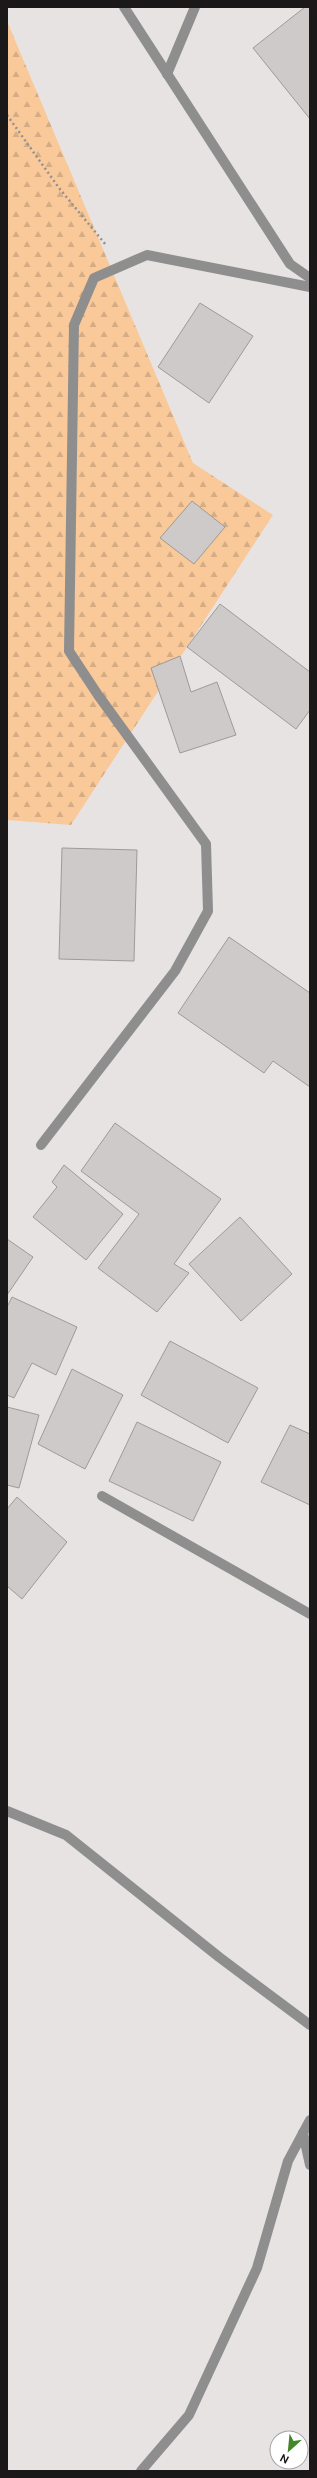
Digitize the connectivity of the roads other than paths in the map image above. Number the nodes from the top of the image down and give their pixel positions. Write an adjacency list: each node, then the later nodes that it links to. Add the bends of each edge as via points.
1 (124, 7): 3 (street)
2 (196, 7): 3 (street)
3 (167, 74): 4 (street, via 290,264)
4 (310, 278)
5 (310, 287): 6 (street, via 147,255 94,278 74,325 69,651 206,844 208,911 176,971)
6 (41, 1145)
7 (102, 1496): 8 (street)
8 (310, 1614)
9 (7, 1810): 10 (street, via 66,1835 219,1957)
10 (310, 2025)
11 (310, 2120): 12 (street)
12 (303, 2133): 13 (street); 14 (street, via 288,2161 257,2268 188,2415)
13 (310, 2164)
14 (141, 2471)

